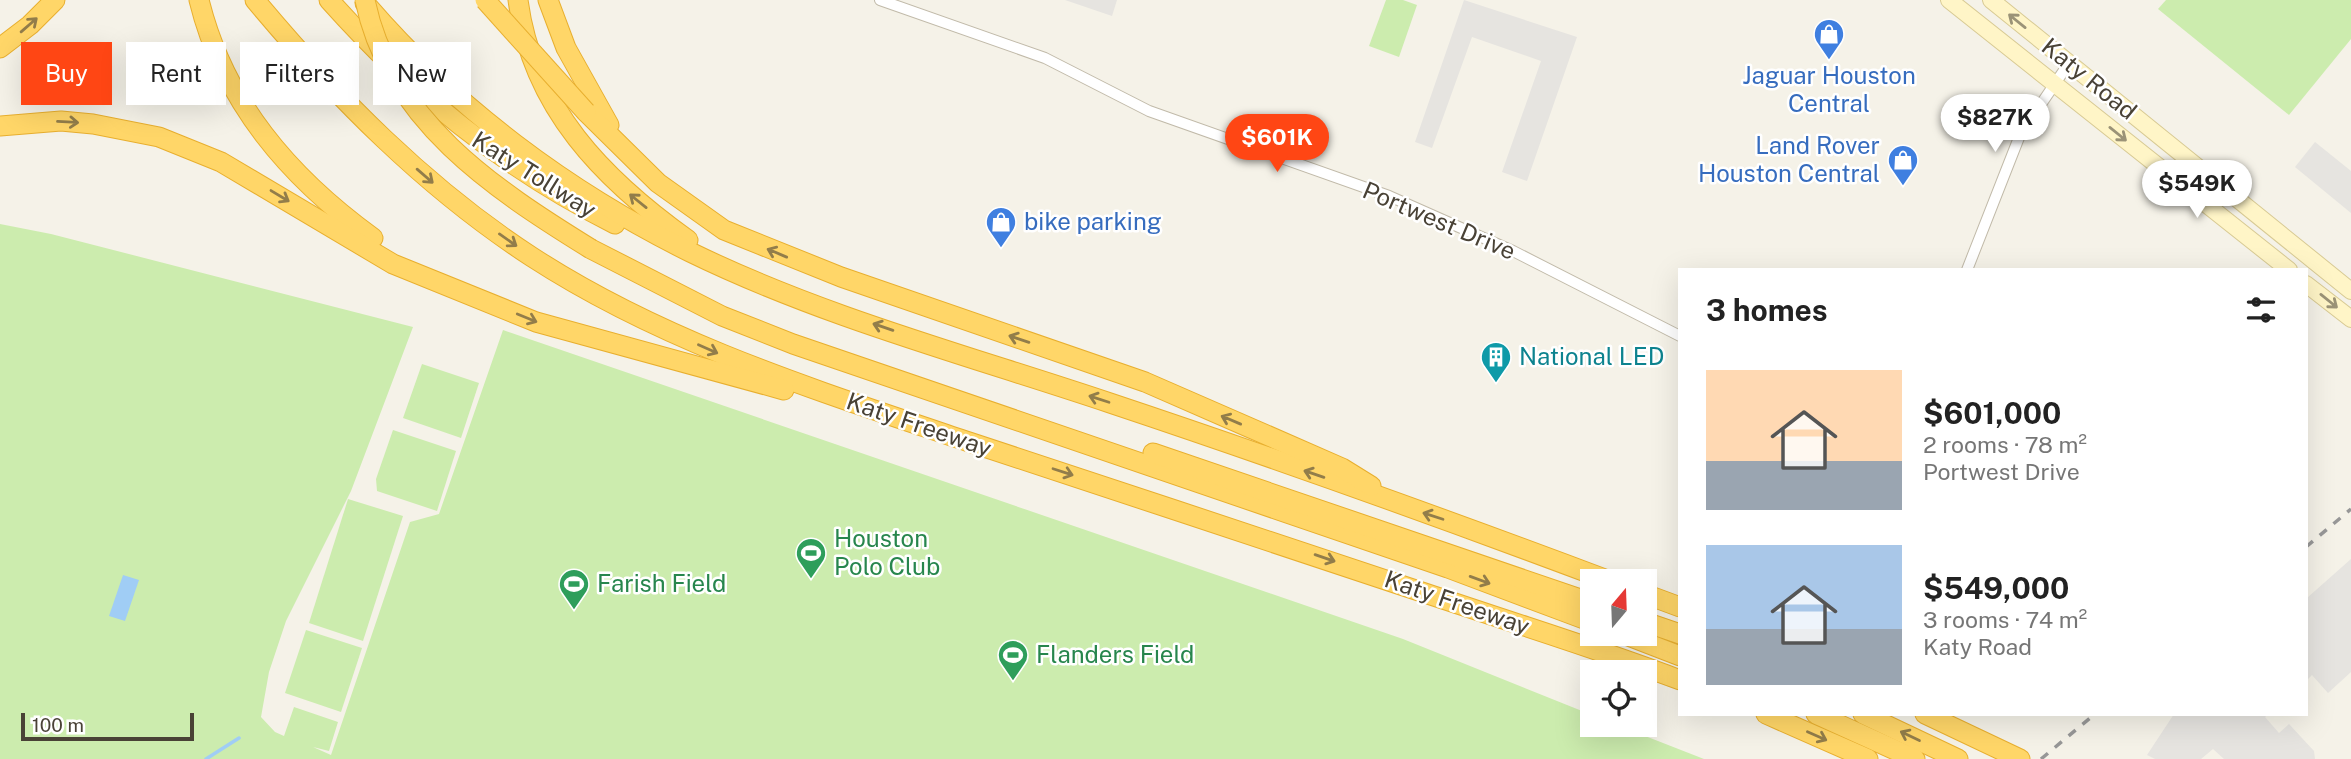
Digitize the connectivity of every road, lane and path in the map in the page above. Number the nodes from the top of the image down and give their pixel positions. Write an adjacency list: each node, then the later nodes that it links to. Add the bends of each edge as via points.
1 (55, 0): 16 (highway, one-way to 1)
2 (199, 0): 29 (highway, via 222,68 249,117 292,170 345,218)
3 (239, 0): 14 (highway)
4 (255, 0): 15 (highway, Katy Freeway)
5 (329, 0): 31 (highway, Katy Tollway, via 444,115 526,175 621,227)
6 (363, 0): 26 (highway, bridge, via 392,74 424,120 493,184); 31 (highway, via 444,84 547,166 650,231)
7 (376, 0): 26 (highway, via 388,43 432,114 499,177)
8 (485, 0): 23 (highway, bridge)
9 (518, 0): 31 (highway, one-way to 9, via 698,247 598,167 567,127 544,85)
10 (548, 0): 23 (highway, via 576,69)
11 (880, 0): 34 (street, Portwest Drive, via 1045,58 1149,111 1389,197 1513,251)
12 (1949, 0): 18 (main road, Katy Road)
13 (1991, 0): 17 (main road, Katy Road, one-way to 13)
14 (286, 42)
15 (290, 42)
16 (0, 48)
17 (2069, 63): 18 (street); 19 (main road, Katy Road)
18 (2054, 82): 21 (main road, Katy Road); 27 (street, via 2020,135)
19 (2108, 94): 21 (main road); 24 (main road, Katy Road)
20 (351, 105): 35 (highway, Katy Freeway, one-way to 35, via 453,200 533,257 604,299 727,358)
21 (2093, 114): 25 (main road, Katy Road, one-way to 25)
22 (0, 126): 29 (highway, one-way to 29, via 93,124 183,146 264,186 393,264)
23 (618, 141): 36 (highway, one-way to 23, via 1342,467 1144,382 841,277 724,230 658,183)
24 (2242, 202): 25 (main road); 32 (main road, Katy Road)
25 (2231, 223): 28 (main road, Katy Road)
26 (593, 245): 39 (highway, via 800,334); 41 (highway, one-way to 41, via 711,311 793,344)
27 (1968, 268)
28 (2287, 268)
29 (441, 282): 35 (highway, one-way to 35, via 536,322)
30 (2308, 286): 33 (main road, one-way to 33)
31 (778, 290): 36 (highway, one-way to 31)
32 (2351, 291)
33 (2351, 319)
34 (1678, 334)
35 (998, 451): 46 (highway, Katy Freeway, one-way to 46)
36 (1401, 505): 37 (highway, one-way to 36)
37 (1580, 570)
38 (1657, 598): 40 (highway)
39 (1580, 599)
40 (1678, 606)
41 (1580, 618)
42 (1657, 626): 43 (highway)
43 (1678, 633)
44 (1654, 646): 45 (highway)
45 (1678, 655)
46 (1678, 679)
47 (1771, 716): 51 (highway, one-way to 51)
48 (1820, 716): 52 (highway)
49 (1867, 716): 53 (highway, one-way to 49)
50 (1929, 716): 54 (highway)
51 (1868, 759)
52 (1915, 759)
53 (1958, 759)
54 (2020, 759)

